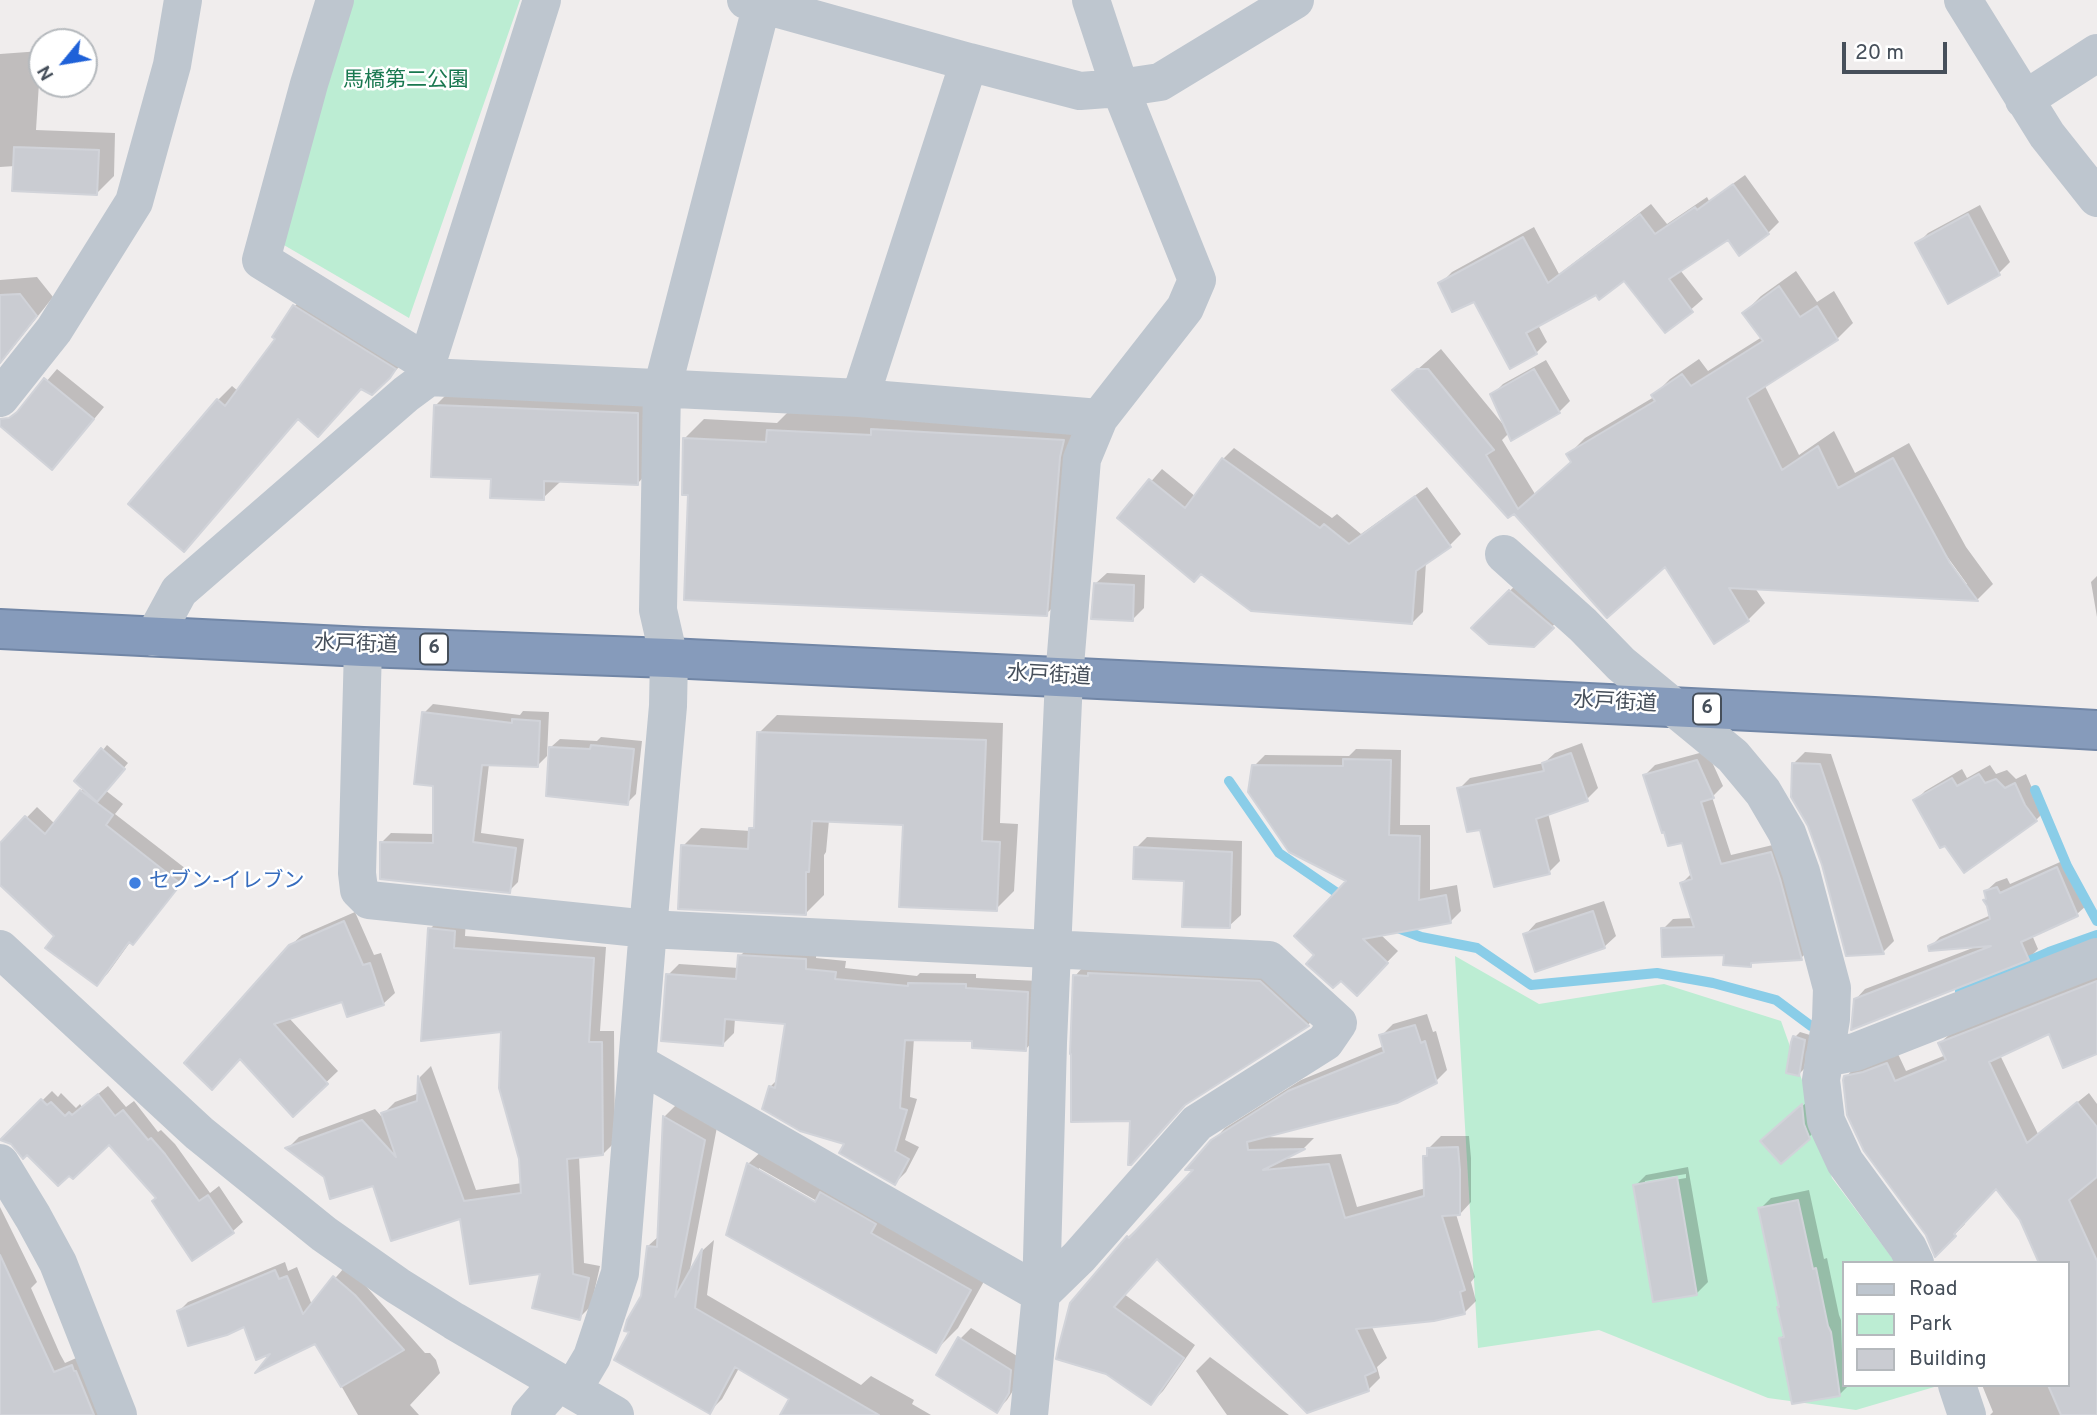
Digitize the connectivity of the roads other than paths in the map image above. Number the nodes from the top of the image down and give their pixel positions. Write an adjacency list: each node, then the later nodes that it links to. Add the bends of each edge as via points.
1 (183, 0): 15 (street, via 173,65 134,202 54,330)
2 (335, 0): 13 (street, via 261,260)
3 (542, 0): 13 (street)
4 (1091, 0): 10 (street)
5 (1295, 0): 10 (street, via 1160,82)
6 (1963, 0): 11 (street)
7 (757, 2): 9 (street); 14 (street)
8 (2097, 53): 11 (street)
9 (969, 62): 10 (street, via 1080,91); 16 (street)
10 (1120, 88): 17 (street, via 1197,280 1185,308)
11 (2024, 100): 12 (street)
12 (2097, 198)
13 (428, 370): 14 (street); 20 (street, via 180,591)
14 (662, 389): 16 (street); 22 (street, via 659,610)
15 (0, 398)
16 (860, 398): 17 (street)
17 (1099, 418): 23 (street, via 1082,459)
18 (1504, 554): 24 (street)
19 (0, 629): 20 (highway, 水戸街道 / 6)
20 (154, 637): 21 (highway, 水戸街道 / 6)
21 (363, 647): 22 (highway, 水戸街道 / 6); 26 (street, via 357,873 359,890 369,900)
22 (669, 658): 23 (highway, 水戸街道 / 6); 26 (street)
23 (1064, 678): 24 (highway, 水戸街道 / 6); 28 (street)
24 (1672, 707): 25 (highway, 水戸街道 / 6); 30 (street, via 1733,756 1763,792 1787,834 1832,988)
25 (2097, 730)
26 (648, 929): 28 (street); 31 (street)
27 (0, 949): 35 (street, via 199,1133 324,1234 398,1286)
28 (1053, 950): 34 (street); 34 (street, via 1269,960 1338,1023 1325,1042 1197,1123)
29 (2097, 957): 30 (street, via 1855,1052)
30 (1827, 1040): 33 (street, via 1821,1080 1826,1121 1845,1162)
31 (638, 1063): 34 (street); 35 (street, via 620,1273 593,1357 573,1389)
32 (0, 1163): 37 (street, via 58,1263)
33 (1915, 1261)
34 (1041, 1294): 40 (street)
35 (565, 1386): 38 (street, via 557,1384); 39 (street)
36 (1958, 1387): 41 (street)
37 (118, 1415)
38 (530, 1415)
39 (615, 1415)
40 (1029, 1415)
41 (1967, 1415)

